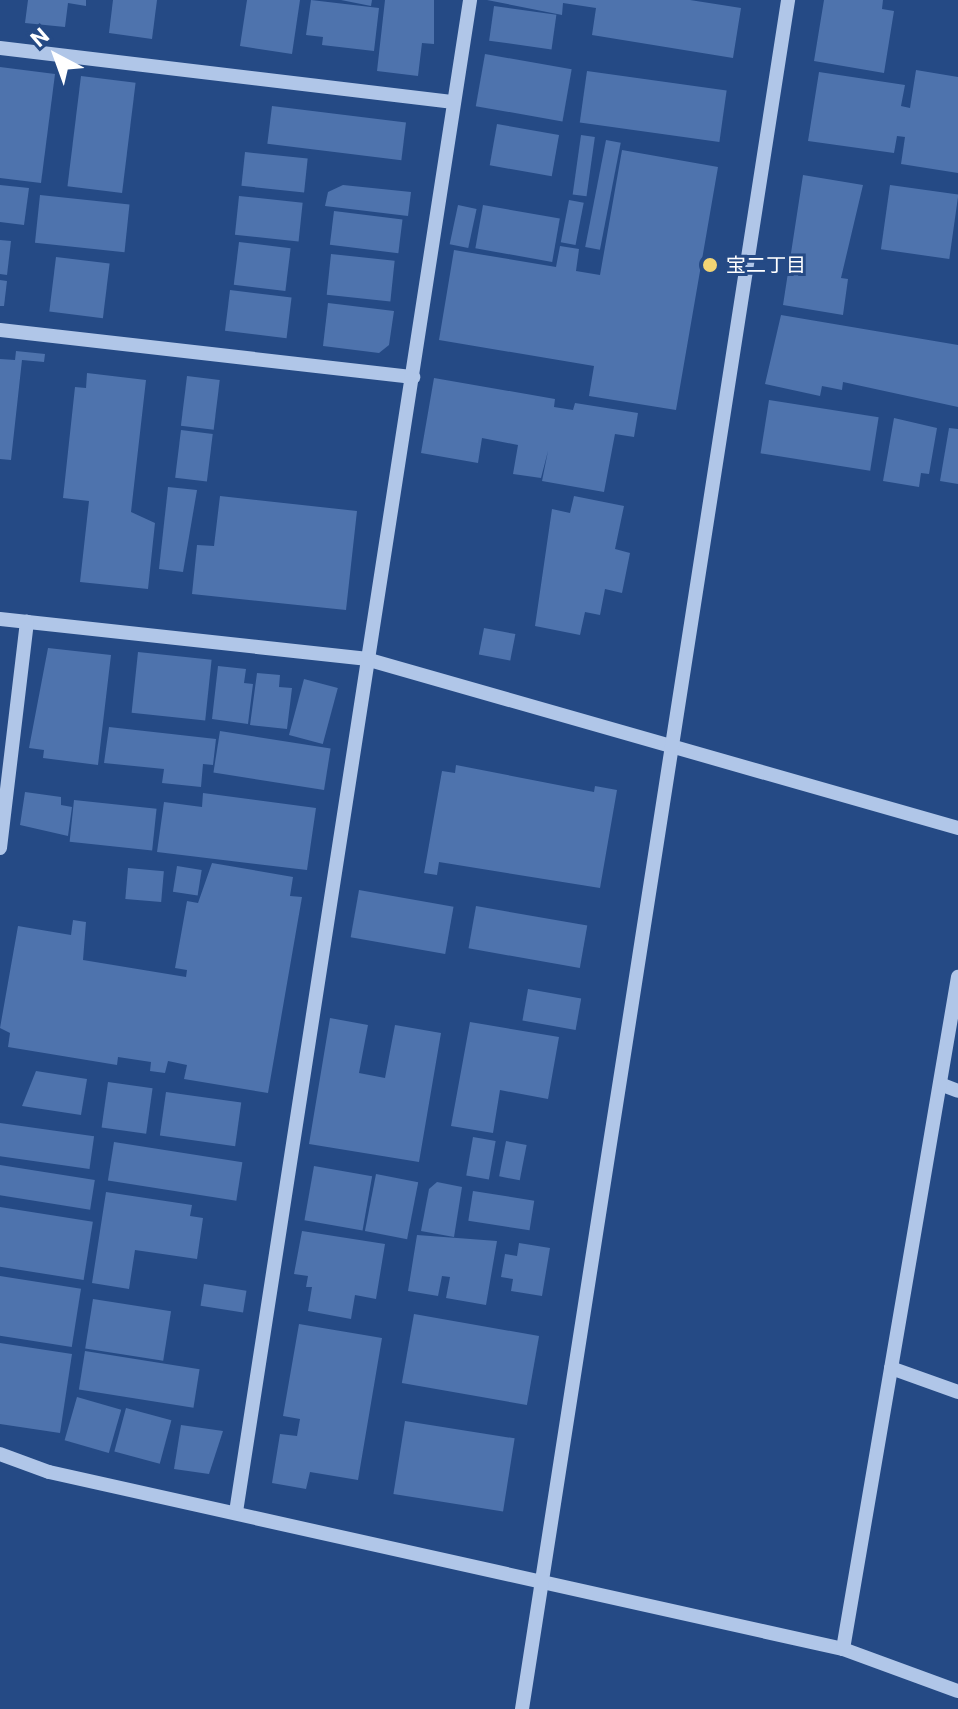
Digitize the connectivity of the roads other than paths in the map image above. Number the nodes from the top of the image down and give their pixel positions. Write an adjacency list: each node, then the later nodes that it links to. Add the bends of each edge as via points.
1 (470, 0): 4 (street)
2 (788, 0): 10 (street)
3 (0, 48): 4 (street)
4 (454, 102): 6 (street)
5 (0, 330): 6 (street)
6 (413, 377): 9 (street)
7 (0, 619): 8 (street)
8 (27, 622): 9 (street); 12 (street)
9 (366, 659): 10 (street); 19 (street)
10 (674, 743): 11 (street); 20 (street)
11 (958, 828)
12 (0, 848)
13 (958, 977): 14 (street)
14 (940, 1084): 15 (street); 16 (street)
15 (958, 1091)
16 (891, 1368): 17 (street); 21 (street)
17 (958, 1392)
18 (0, 1454): 19 (street, via 49,1472)
19 (236, 1512): 20 (street)
20 (541, 1581): 21 (street); 23 (street)
21 (843, 1649): 22 (street)
22 (958, 1691)
23 (522, 1709)

